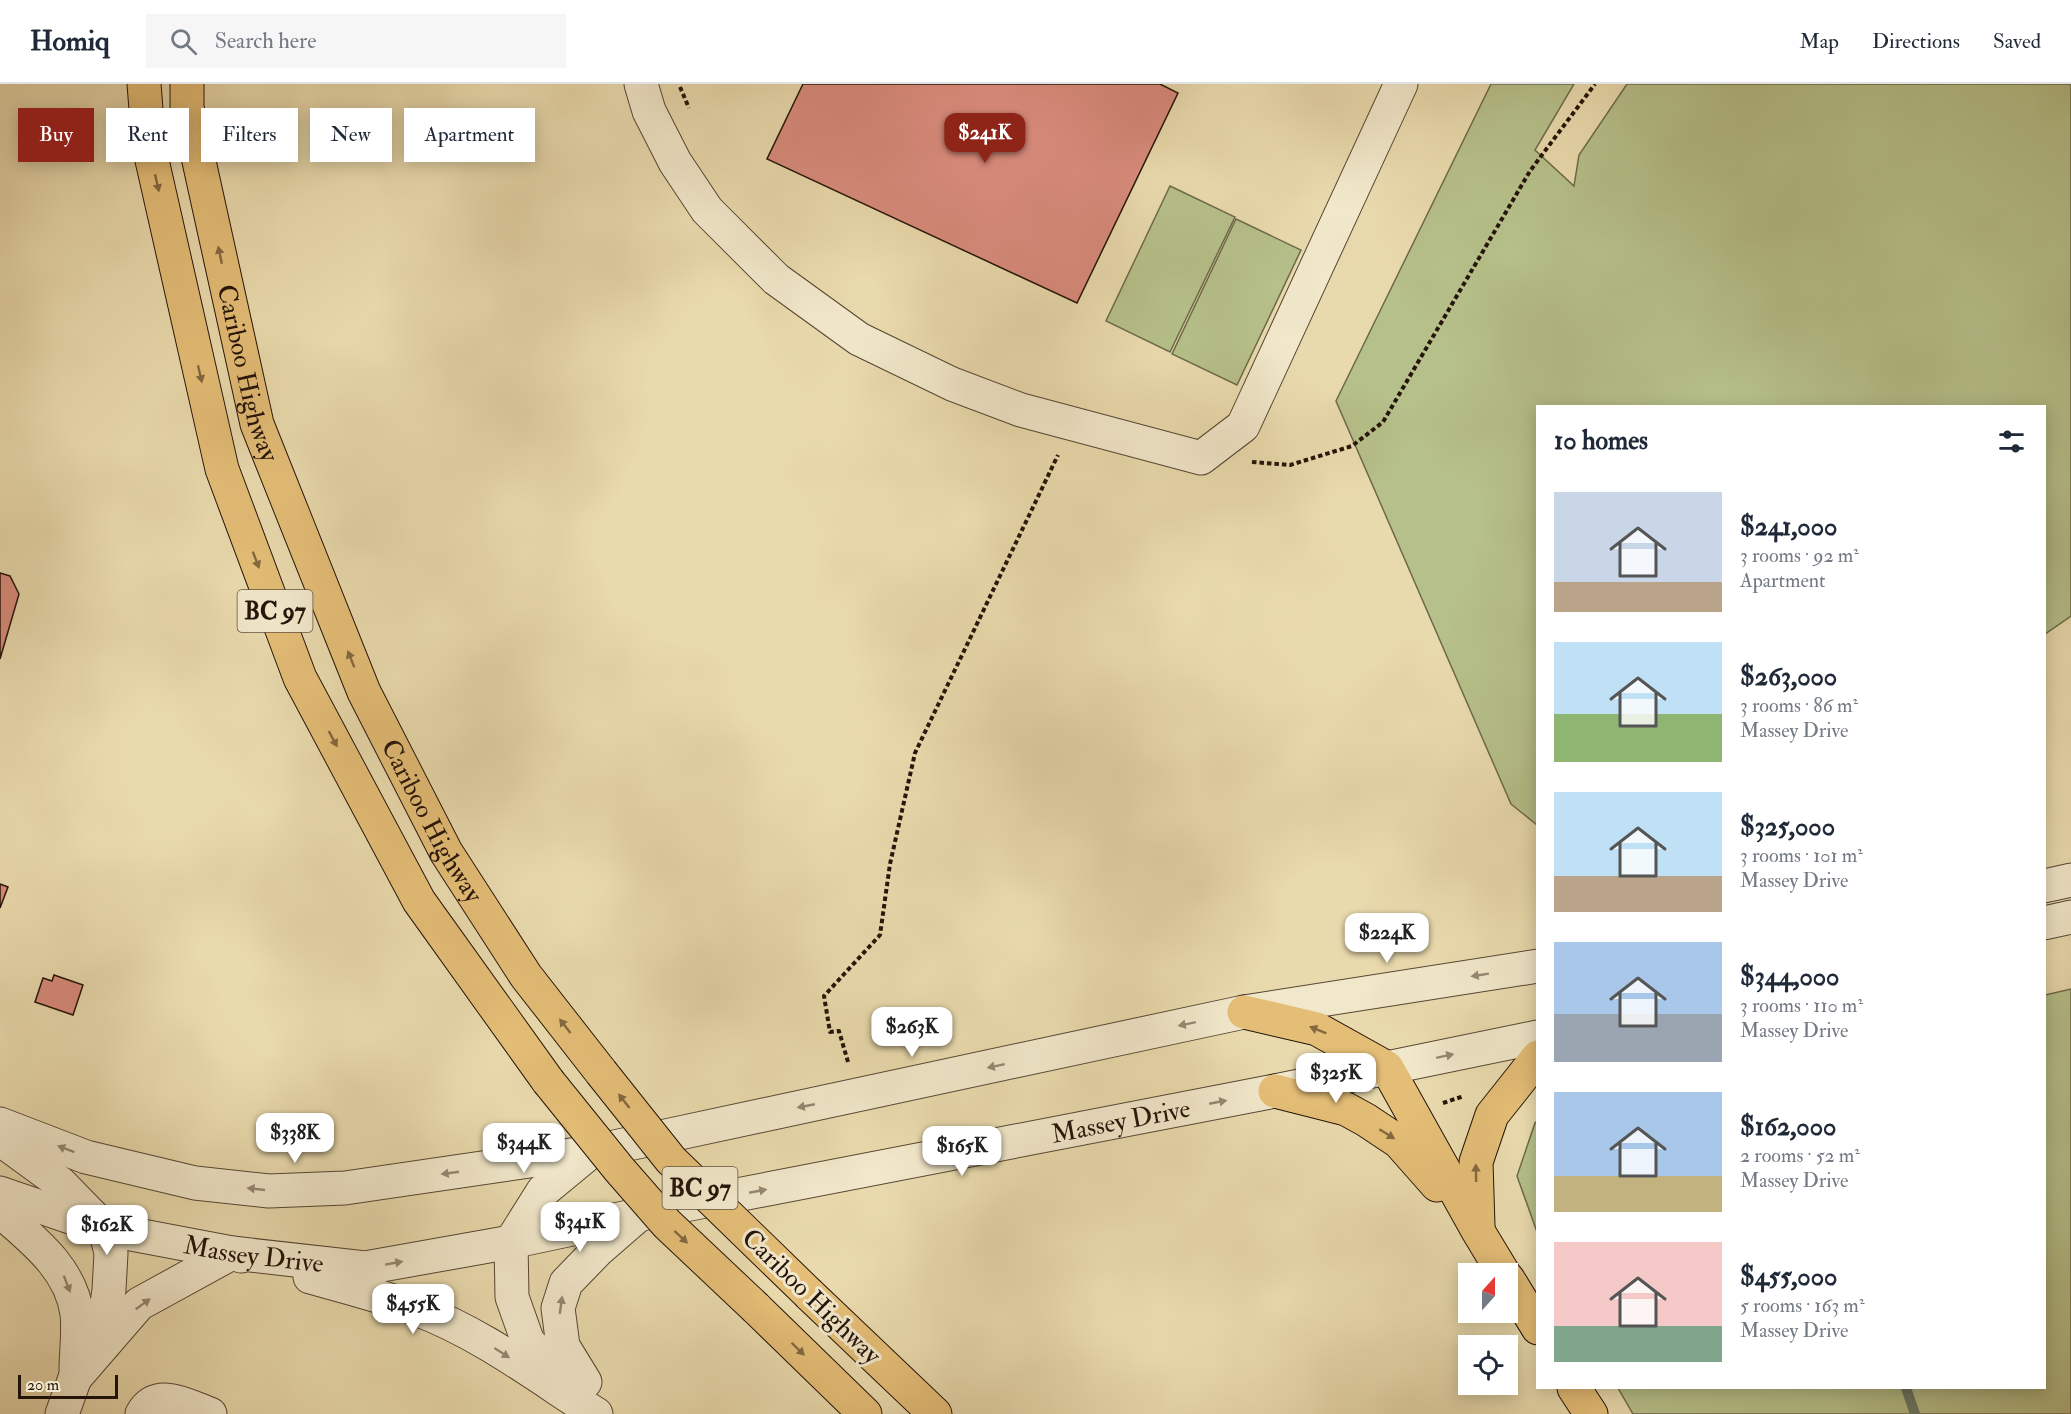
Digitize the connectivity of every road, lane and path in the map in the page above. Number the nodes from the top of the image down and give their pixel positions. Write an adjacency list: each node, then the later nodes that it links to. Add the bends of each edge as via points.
1 (144, 84): 43 (highway, Cariboo Highway / BC 97, one-way to 43, bridge, via 149,147 222,469 300,678 419,901 548,1081 619,1169 667,1224)
2 (187, 84): 44 (highway, Cariboo Highway / BC 97, one-way to 2, bridge, via 671,1160 526,976 446,852 364,692 257,424 188,106)
3 (641, 84): 8 (street, via 649,111 675,162 707,210 776,279 859,339 952,384 1021,410)
4 (678, 84): 7 (path)
5 (1401, 84): 9 (street, via 1243,426)
6 (1595, 84): 9 (path, via 1530,171 1383,422 1352,446 1290,465)
7 (692, 116)
8 (1073, 424): 9 (street); 19 (path, via 915,753 879,935 824,996 830,1032 839,1031)
9 (1201, 458)
10 (2071, 880): 11 (street)
11 (2046, 885)
12 (2071, 918): 13 (street)
13 (2046, 923)
14 (1536, 966): 15 (street, one-way to 15)
15 (1244, 1012): 18 (highway, one-way to 15, via 1317,1029); 25 (street, one-way to 25)
16 (1536, 1037): 18 (street, Massey Drive, one-way to 16)
17 (1536, 1059): 30 (highway, one-way to 17, via 1476,1162 1492,1114)
18 (1388, 1068): 20 (street, Massey Drive); 30 (highway)
19 (850, 1069)
20 (1275, 1091): 28 (street, Massey Drive, one-way to 20); 30 (highway, one-way to 30, via 1346,1109 1399,1142)
21 (1469, 1094): 22 (path)
22 (1437, 1105)
23 (0, 1124): 25 (street, one-way to 23, via 345,1188 269,1191 195,1183 86,1157)
24 (0, 1138): 29 (street, via 60,1183)
25 (591, 1152): 31 (street, via 543,1191)
26 (0, 1193): 29 (street, Massey Drive)
27 (0, 1211): 36 (street, one-way to 36, via 43,1248 65,1276 77,1313)
28 (639, 1215): 31 (street, Massey Drive); 42 (street, one-way to 28, via 563,1346 558,1308 566,1283)
29 (105, 1230): 32 (street, Massey Drive); 36 (street, via 111,1253 104,1324)
30 (1478, 1231): 33 (highway)
31 (511, 1242): 32 (street, Massey Drive, one-way to 31, via 365,1268); 42 (street, via 512,1297 528,1342)
32 (232, 1253): 36 (street, one-way to 32, via 138,1304); 41 (street, one-way to 41, via 417,1309 485,1342)
33 (1497, 1263)
34 (1518, 1295): 35 (highway)
35 (1536, 1325)
36 (75, 1378): 38 (street)
37 (1575, 1389): 45 (highway)
38 (62, 1414)
39 (142, 1414): 40 (street, via 159,1400 173,1400)
40 (210, 1414)
41 (596, 1414)
42 (603, 1414)
43 (865, 1414)
44 (935, 1414)
45 (1591, 1414)

